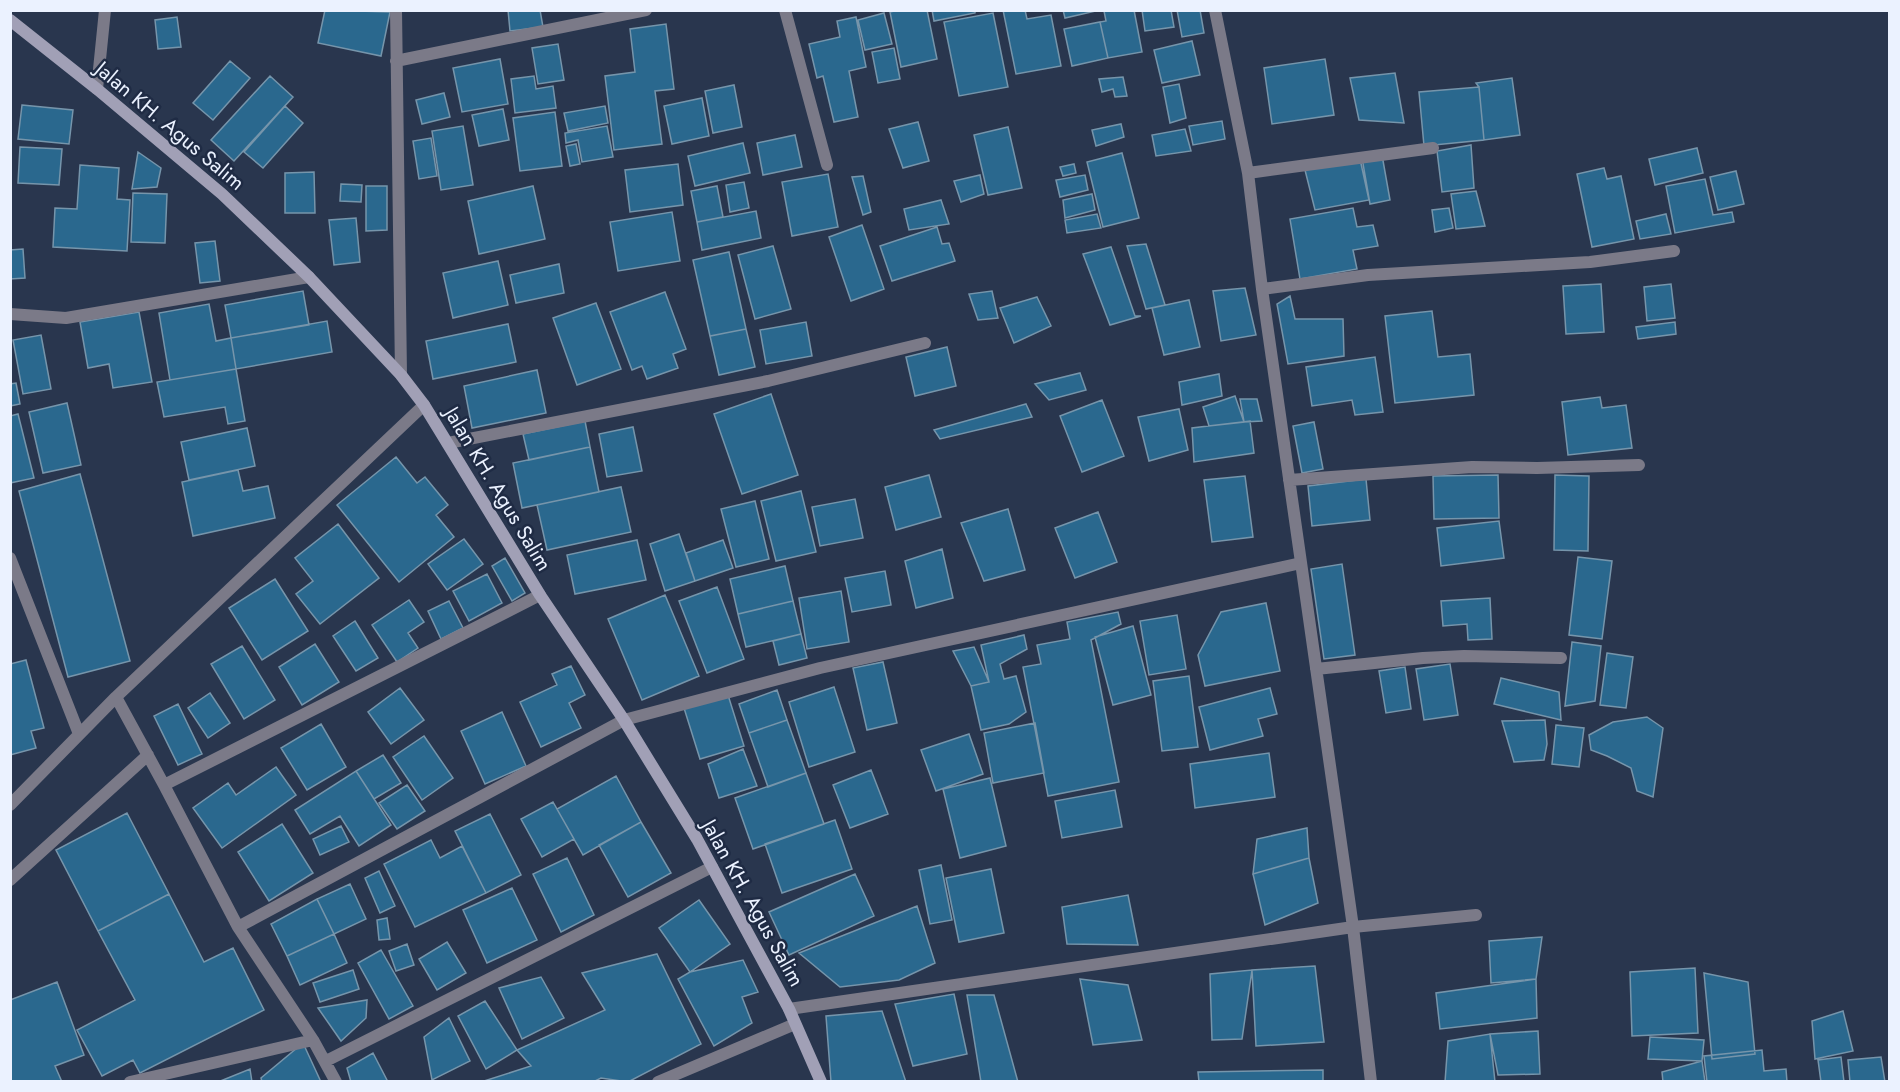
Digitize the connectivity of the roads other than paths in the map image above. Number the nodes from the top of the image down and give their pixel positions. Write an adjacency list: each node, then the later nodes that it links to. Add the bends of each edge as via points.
1 (105, 10): 8 (street)
2 (396, 10): 7 (street)
3 (646, 10): 7 (street)
4 (785, 10): 10 (street)
5 (1215, 10): 11 (street)
6 (10, 20): 8 (main road, Jalan KH. Agus Salim)
7 (396, 62): 17 (street)
8 (97, 89): 13 (main road, Jalan KH. Agus Salim, via 222,194)
9 (1433, 148): 11 (street)
10 (827, 165)
11 (1248, 173): 14 (street)
12 (1674, 251): 14 (street, via 1590,262 1368,275)
13 (309, 277): 15 (street, via 66,318); 17 (main road, Jalan KH. Agus Salim)
14 (1262, 289): 21 (street)
15 (10, 314)
16 (925, 343): 19 (street, via 768,381)
17 (402, 375): 18 (main road, Jalan KH. Agus Salim)
18 (424, 405): 19 (main road, Jalan KH. Agus Salim); 27 (street)
19 (448, 443): 24 (main road, Jalan KH. Agus Salim)
20 (1640, 465): 21 (street, via 1472,466)
21 (1289, 480): 23 (street)
22 (10, 558): 29 (street)
23 (1301, 563): 26 (street); 28 (street, via 820,668)
24 (540, 595): 28 (main road, Jalan KH. Agus Salim); 31 (street)
25 (1561, 658): 26 (street, via 1464,656)
26 (1316, 669): 37 (street)
27 (116, 697): 29 (street); 30 (street)
28 (624, 720): 33 (main road, Jalan KH. Agus Salim); 36 (street)
29 (79, 734): 32 (street)
30 (148, 755): 31 (street); 34 (street)
31 (164, 785): 36 (street)
32 (10, 805)
33 (712, 867): 38 (main road, Jalan KH. Agus Salim); 41 (street)
34 (10, 880)
35 (1476, 915): 37 (street)
36 (238, 927): 40 (street)
37 (1353, 927): 38 (street); 46 (street)
38 (789, 1008): 39 (main road, Jalan KH. Agus Salim)
39 (795, 1024): 44 (street); 45 (main road, Jalan KH. Agus Salim)
40 (313, 1040): 41 (street); 42 (street)
41 (326, 1061): 43 (street)
42 (130, 1082)
43 (336, 1082)
44 (658, 1082)
45 (821, 1082)
46 (1371, 1082)

